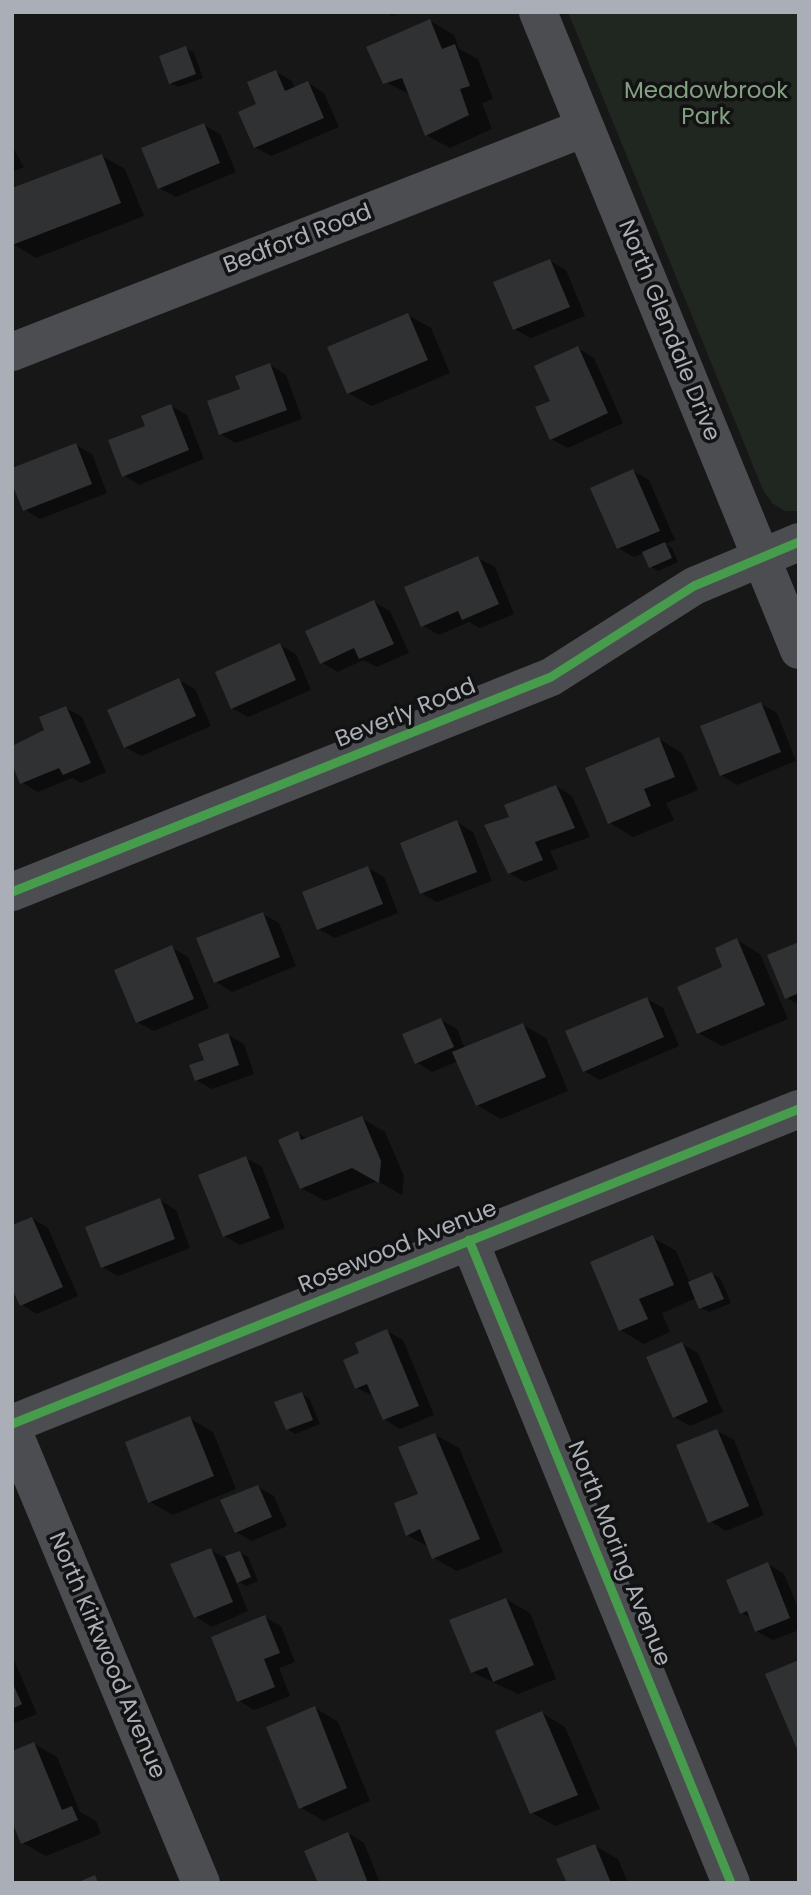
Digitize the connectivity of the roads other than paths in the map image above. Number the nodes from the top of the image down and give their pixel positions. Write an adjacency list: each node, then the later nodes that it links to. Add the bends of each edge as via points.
1 (538, 12): 2 (street, North Glendale Drive)
2 (584, 128): 3 (street, Bedford Road); 5 (street, North Glendale Drive)
3 (12, 352)
4 (799, 542): 5 (street, Beverly Road)
5 (761, 558): 6 (street, North Glendale Drive); 7 (street, Beverly Road, via 694,586 551,677)
6 (799, 650)
7 (12, 892)
8 (799, 1109): 9 (street, Rosewood Avenue)
9 (469, 1240): 10 (street, Rosewood Avenue); 12 (street, North Moring Avenue)
10 (12, 1426): 11 (street, North Kirkwood Avenue)
11 (201, 1883)
12 (731, 1883)

